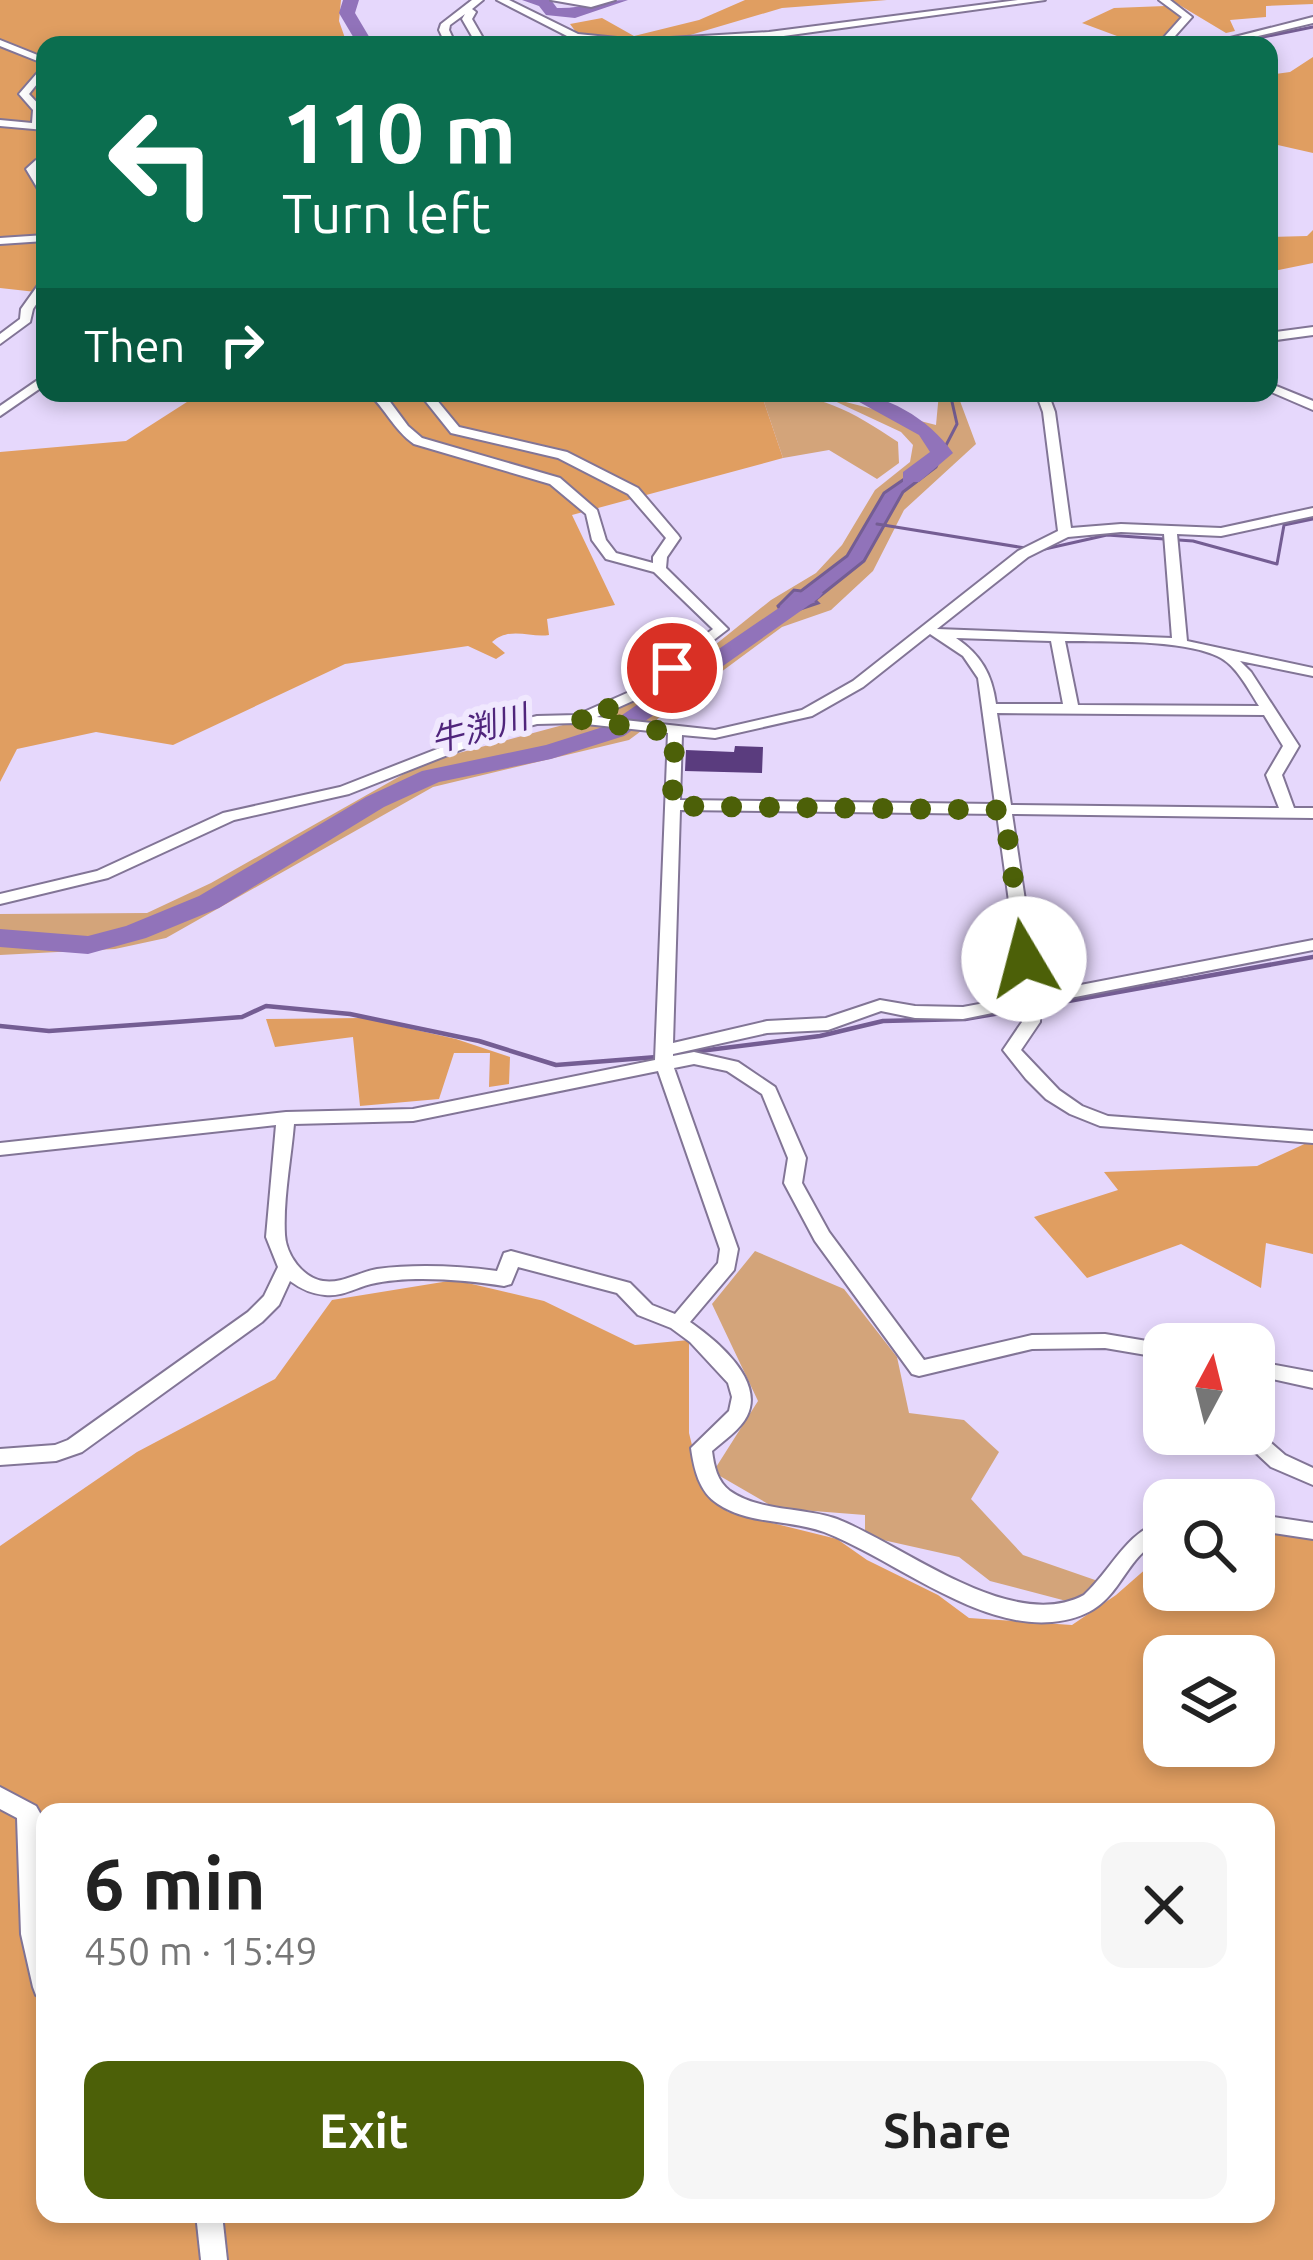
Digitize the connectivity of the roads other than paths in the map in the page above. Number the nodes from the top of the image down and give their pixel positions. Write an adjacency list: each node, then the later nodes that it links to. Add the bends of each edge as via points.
1 (478, 0): 7 (street)
2 (502, 0): 11 (street)
3 (556, 0): 4 (street)
4 (610, 0)
5 (1040, 0): 12 (street)
6 (1164, 0): 13 (street, via 1187,16)
7 (464, 9): 9 (street); 10 (street)
8 (1313, 20): 14 (street)
9 (447, 36)
10 (475, 36)
11 (574, 36)
12 (755, 36)
13 (1170, 36)
14 (1246, 36)
15 (0, 43): 16 (street)
16 (36, 60)
17 (36, 74): 18 (street, via 24,94)
18 (36, 110)
19 (0, 122): 20 (street)
20 (36, 126)
21 (36, 239): 22 (street)
22 (0, 241)
23 (36, 295): 26 (street, via 26,320)
24 (1313, 331): 25 (street)
25 (1278, 336)
26 (0, 340)
27 (36, 386): 33 (street)
28 (1278, 391): 32 (street)
29 (386, 402): 37 (street, via 401,430 418,441 555,481 592,513 611,556)
30 (432, 402): 37 (street, via 454,430 562,455 633,491 673,538)
31 (1045, 402): 36 (street)
32 (1313, 406)
33 (0, 412)
34 (1313, 512): 35 (street, via 1238,530)
35 (1170, 531): 36 (street); 40 (street)
36 (1065, 533): 38 (street, via 1023,554)
37 (659, 569): 46 (street, via 721,628 632,696)
38 (934, 633): 39 (street); 43 (street, via 981,667); 47 (street, via 807,713 745,730)
39 (1057, 636): 40 (street); 44 (street)
40 (1180, 643): 41 (street)
41 (1223, 653): 42 (street); 45 (street)
42 (1313, 672)
43 (989, 708): 44 (street); 49 (street)
44 (1072, 710): 45 (street)
45 (1267, 711): 50 (street, via 1291,746 1274,775)
46 (577, 719): 47 (street); 52 (street, via 501,729 344,791 229,816 102,875)
47 (675, 733): 48 (street)
48 (672, 806): 49 (street); 55 (street)
49 (1004, 810): 50 (street); 54 (street)
50 (1288, 812): 51 (street)
51 (1313, 814)
52 (0, 899)
53 (1313, 945): 54 (street)
54 (1031, 997): 55 (street, via 944,1015 880,1005 828,1024 767,1028); 57 (street, via 1031,1022 1012,1050 1045,1094 1078,1113 1106,1122)
55 (665, 1057): 56 (street, via 413,1115); 60 (street, via 729,1249 727,1264); 61 (street, via 732,1066 769,1091 797,1158 793,1183 919,1369 1032,1342)
56 (286, 1118): 58 (street); 59 (street, via 275,1238)
57 (1313, 1137)
58 (0, 1149)
59 (287, 1268): 60 (street, via 302,1281 338,1288 376,1276 459,1271 504,1279 511,1258 623,1288 645,1310); 65 (street, via 255,1317 75,1446)
60 (678, 1323): 69 (street, via 737,1380 738,1415 701,1448 717,1493 741,1508 825,1523 992,1603 1055,1612 1099,1595)
61 (1143, 1347)
62 (1275, 1373): 63 (street)
63 (1313, 1381)
64 (1272, 1455): 66 (street)
65 (0, 1457)
66 (1313, 1477)
67 (1275, 1525): 68 (street)
68 (1313, 1531)
69 (1143, 1539)
70 (0, 1797): 71 (street, via 28,1814)
71 (36, 1950)
72 (210, 2223): 73 (street)
73 (214, 2260)

